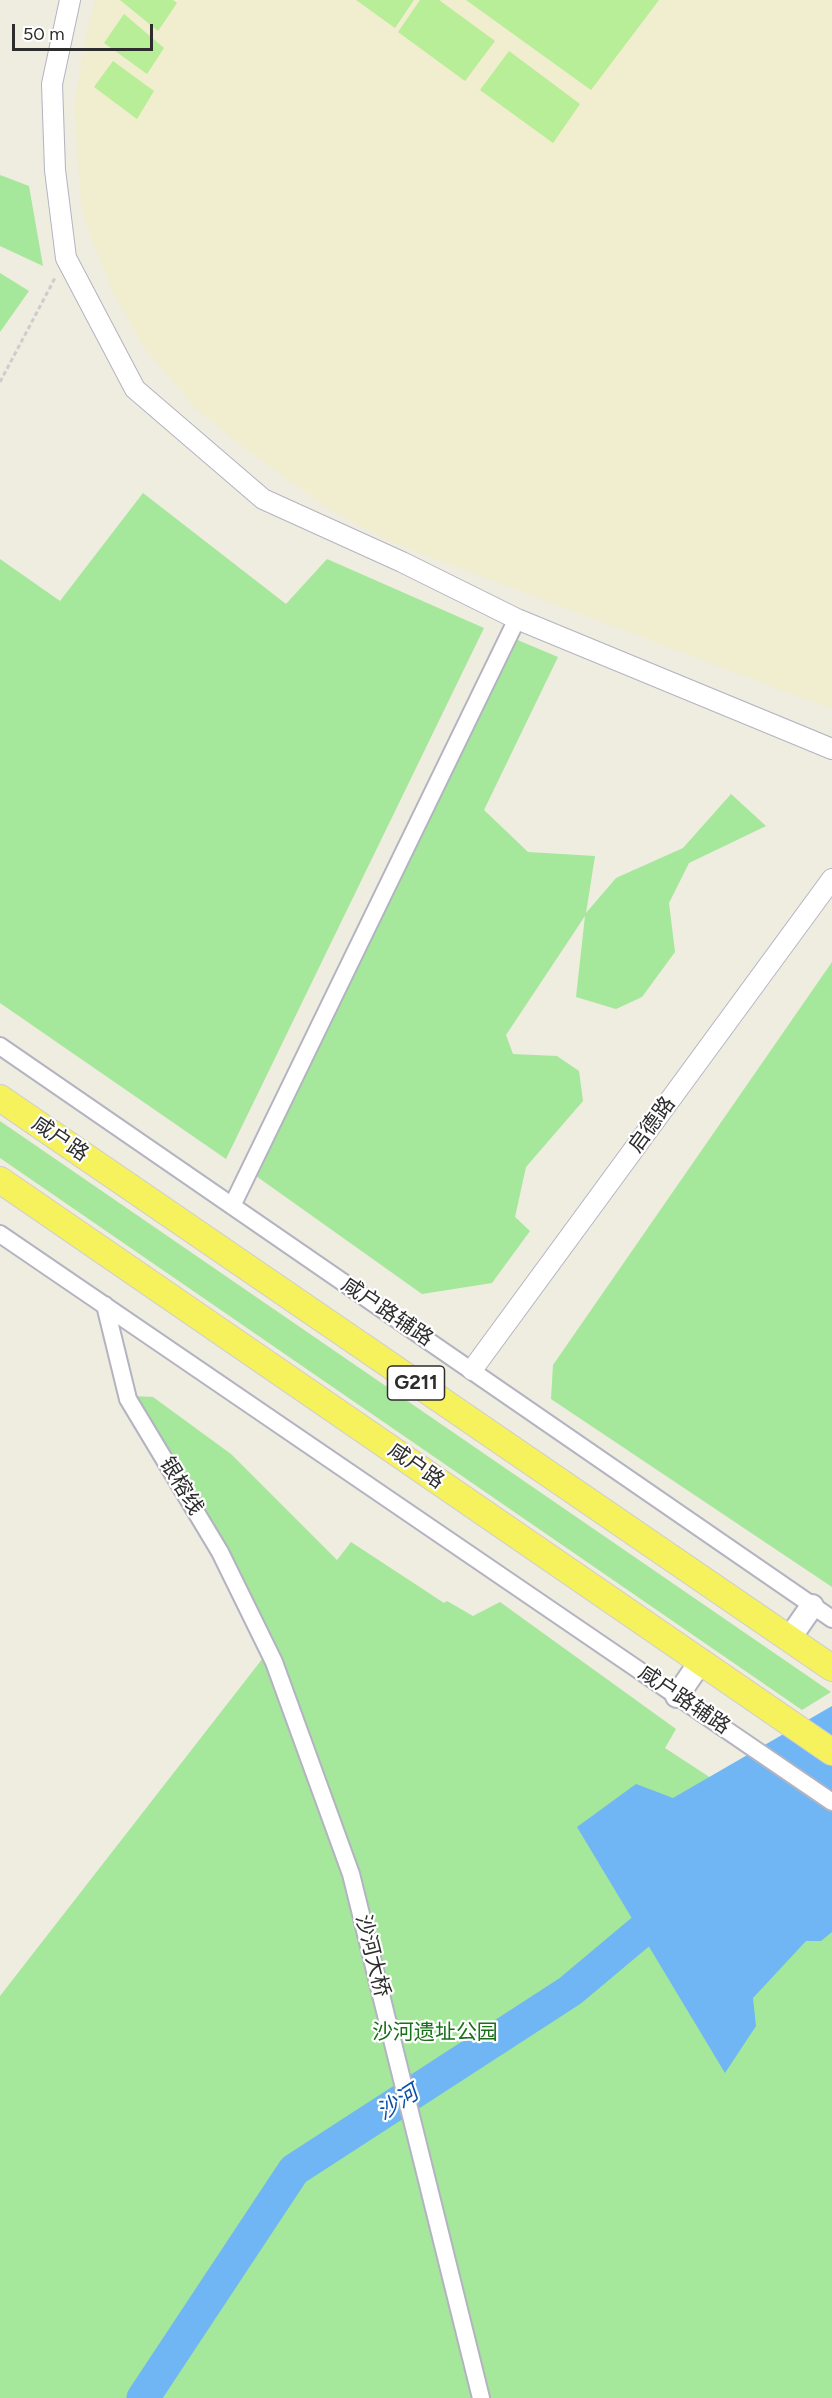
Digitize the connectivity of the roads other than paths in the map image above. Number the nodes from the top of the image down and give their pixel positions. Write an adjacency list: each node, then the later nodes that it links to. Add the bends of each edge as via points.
1 (69, 0): 2 (street, via 52,84 55,170 66,258 135,389 263,499)
2 (517, 619): 3 (street); 8 (street)
3 (832, 749)
4 (832, 879): 11 (street, 启德路)
5 (0, 1046): 8 (street, 咸户路辅路)
6 (0, 1098): 14 (main road, 咸户路 / G211)
7 (0, 1180): 15 (main road, 咸户路)
8 (232, 1206): 11 (street, 咸户路辅路)
9 (0, 1233): 10 (street, 咸户路辅路)
10 (105, 1305): 16 (street, 银榕线, via 128,1399 220,1552); 18 (street, 咸户路辅路)
11 (472, 1370): 12 (street, 咸户路辅路)
12 (812, 1605): 13 (street, 咸户路辅路); 14 (main road)
13 (832, 1619)
14 (789, 1639): 17 (main road, 咸户路 / G211)
15 (701, 1661): 18 (main road); 19 (main road, 咸户路)
16 (274, 1662): 21 (street, 沙河大桥, via 351,1874)
17 (832, 1668)
18 (677, 1696): 20 (street, 咸户路辅路)
19 (832, 1752)
20 (832, 1802)
21 (481, 2398)

